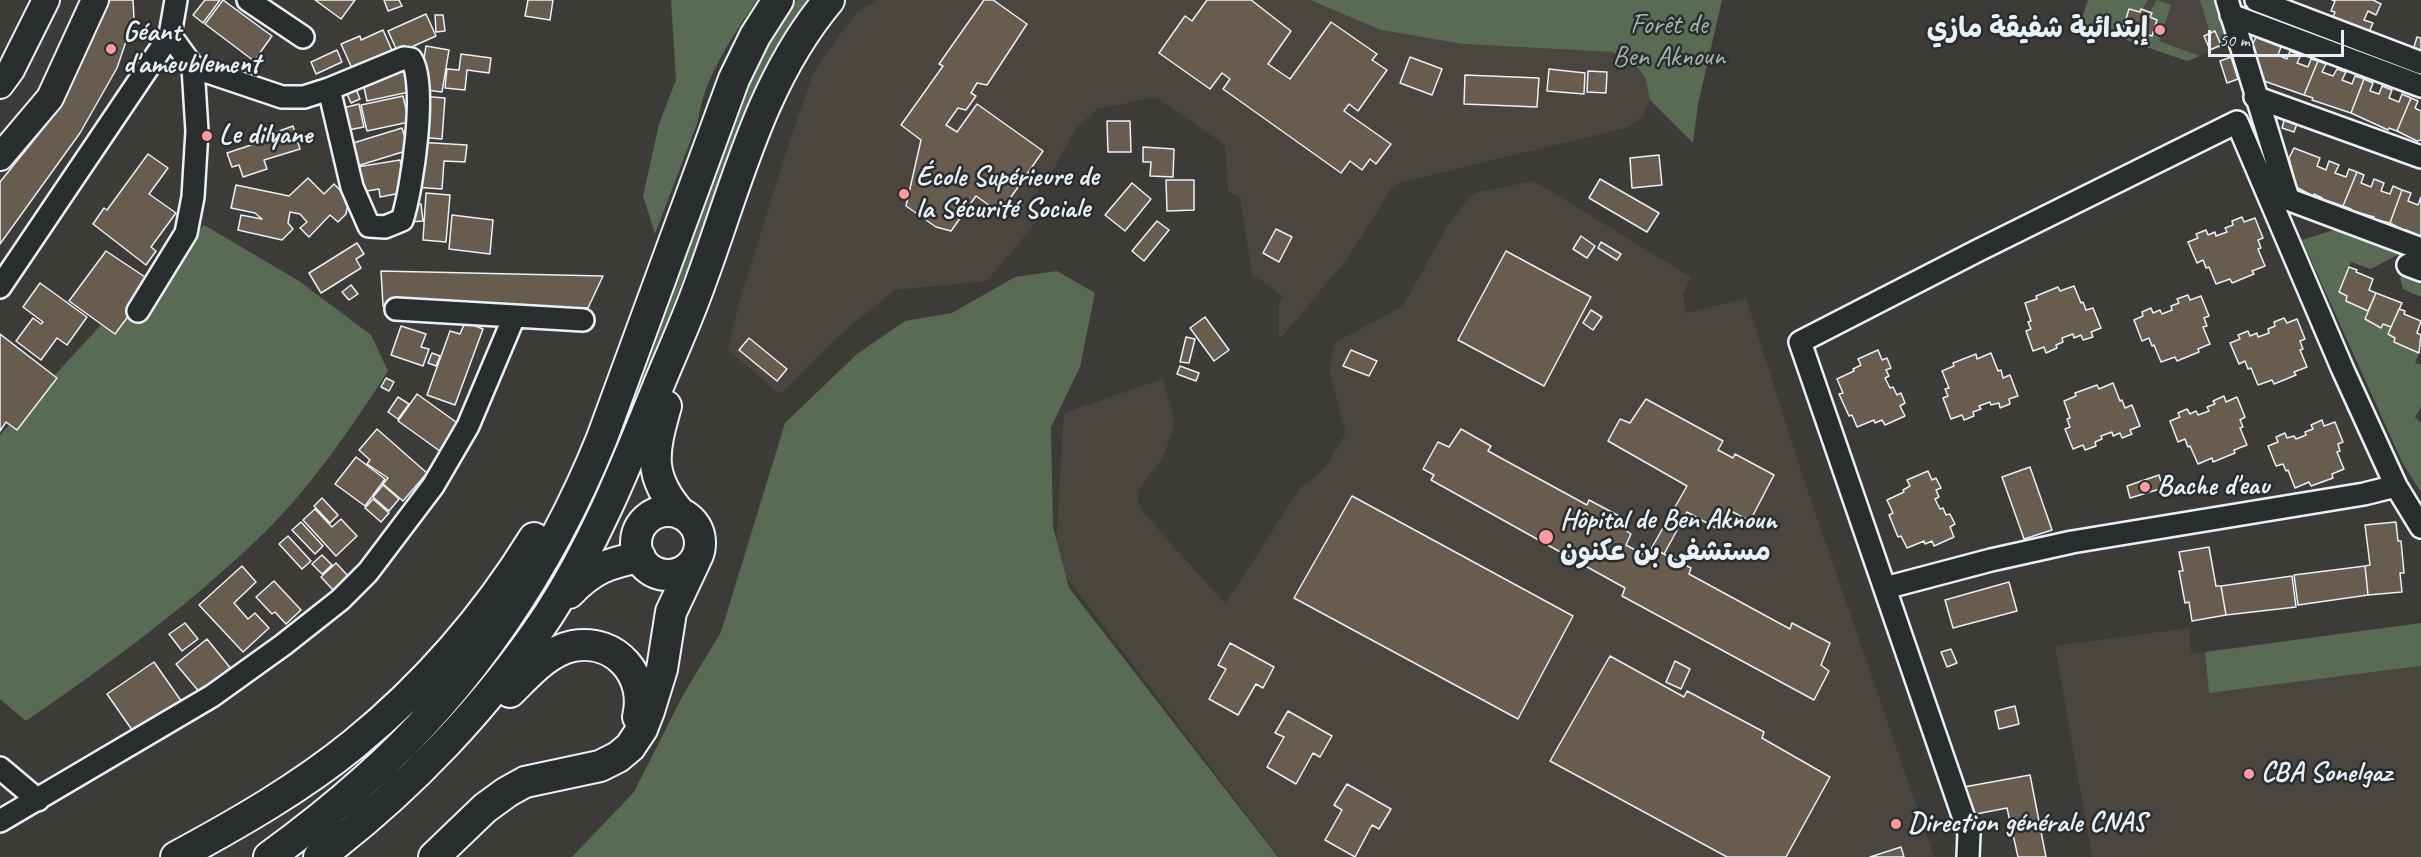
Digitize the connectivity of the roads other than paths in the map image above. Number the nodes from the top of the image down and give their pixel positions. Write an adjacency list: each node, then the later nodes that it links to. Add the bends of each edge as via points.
1 (46, 0): 13 (main road)
2 (95, 0): 17 (main road, via 50,98)
3 (176, 0): 9 (street)
4 (248, 0): 10 (street)
5 (778, 0): 26 (highway, via 734,79)
6 (829, 0): 20 (highway, via 796,44 761,112)
7 (2256, 0): 11 (street)
8 (2229, 7): 14 (street); 16 (street)
9 (170, 35): 12 (street); 21 (street)
10 (303, 37)
11 (2421, 63)
12 (193, 67): 15 (street, via 282,97 304,97); 23 (street, via 197,130 193,197 186,233)
13 (0, 85)
14 (2421, 86)
15 (329, 89): 15 (street, via 352,187 369,226 385,227 402,220 414,167 416,66 411,59 404,58)
16 (2255, 97): 18 (street); 19 (street, via 2290,200 2395,240)
17 (0, 157)
18 (2421, 157)
19 (2417, 262)
20 (701, 282): 28 (highway, via 656,454 661,488); 33 (highway, via 601,522)
21 (0, 287)
22 (396, 309): 24 (street)
23 (138, 311)
24 (514, 317): 25 (street); 38 (street, via 468,426 434,486 368,572 340,600 278,639 212,696)
25 (583, 320)
26 (632, 352): 39 (highway, via 586,478 528,585 438,707 366,780); 42 (highway, via 531,541 495,595 443,659 403,701 344,752)
27 (2396, 486): 29 (street); 32 (street, via 2072,542); 32 (street, via 2237,122 1800,342)
28 (681, 514): 30 (highway, via 690,520 700,539); 31 (highway, via 662,512 645,521 637,538)
29 (2421, 527)
30 (695, 561): 31 (highway, via 668,575 657,573); 34 (highway, via 671,612)
31 (644, 562): 33 (highway, via 602,566); 34 (highway, via 657,590 659,605 653,667)
32 (1886, 588): 46 (street, via 1969,833)
33 (550, 612): 37 (highway, via 479,706)
34 (656, 683): 35 (highway, via 642,729)
35 (618, 757): 37 (highway, via 632,736 641,707 635,675 612,651 593,645 572,646 535,667 474,728); 45 (highway, via 600,766 525,782 485,808)
36 (0, 768): 38 (street)
37 (415, 774): 41 (highway)
38 (38, 800): 40 (street)
39 (320, 817): 43 (highway); 44 (highway)
40 (0, 821)
41 (329, 852)
42 (176, 857)
43 (250, 857)
44 (269, 857)
45 (434, 857)
46 (1968, 857)

